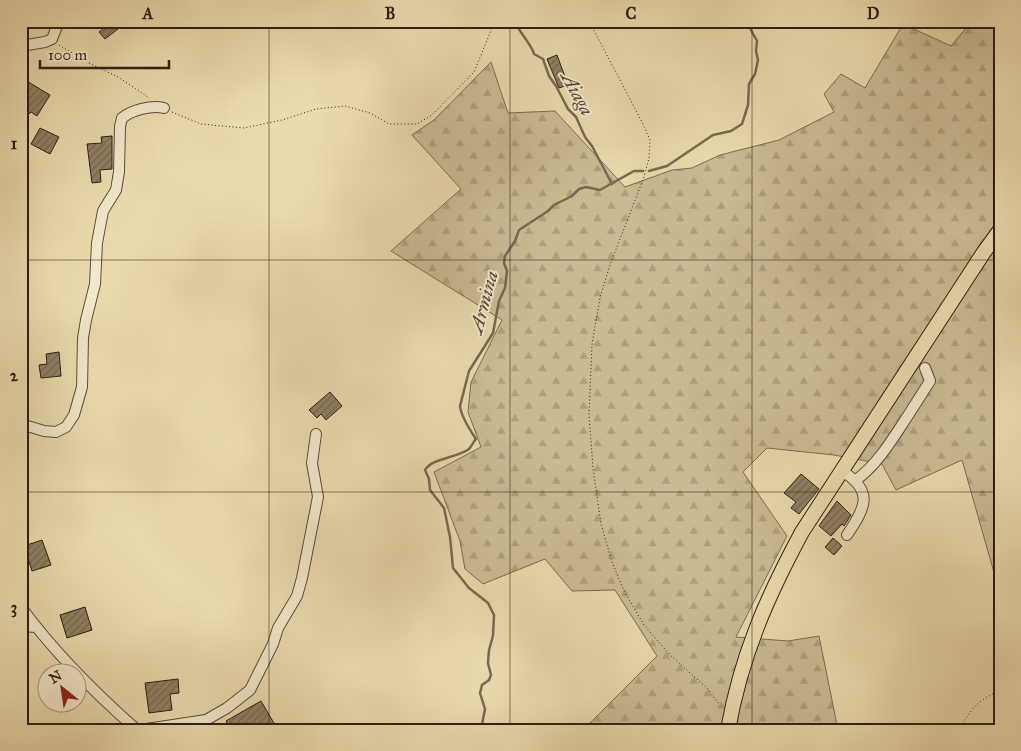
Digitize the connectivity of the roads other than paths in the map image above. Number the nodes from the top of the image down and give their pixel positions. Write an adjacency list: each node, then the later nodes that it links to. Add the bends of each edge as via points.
1 (59, 21): 2 (street, via 52,39)
2 (21, 46)
3 (164, 108): 6 (street, via 140,110 122,118 119,172 116,190 103,211 97,243 95,284 83,338 82,387 74,415 66,427 56,432)
4 (1000, 230): 8 (main road)
5 (925, 368): 9 (street, via 930,381 924,392 887,448)
6 (21, 424)
7 (316, 434): 15 (street, via 312,463 318,497 302,578 297,596 278,628 250,690 206,720)
8 (842, 471): 9 (street); 14 (main road, via 802,532 760,617 746,656)
9 (856, 480): 10 (street, via 862,488 863,504 860,516)
10 (847, 534)
11 (21, 607): 13 (street)
12 (21, 626): 13 (street)
13 (36, 627): 15 (street)
14 (729, 725)
15 (138, 730)

